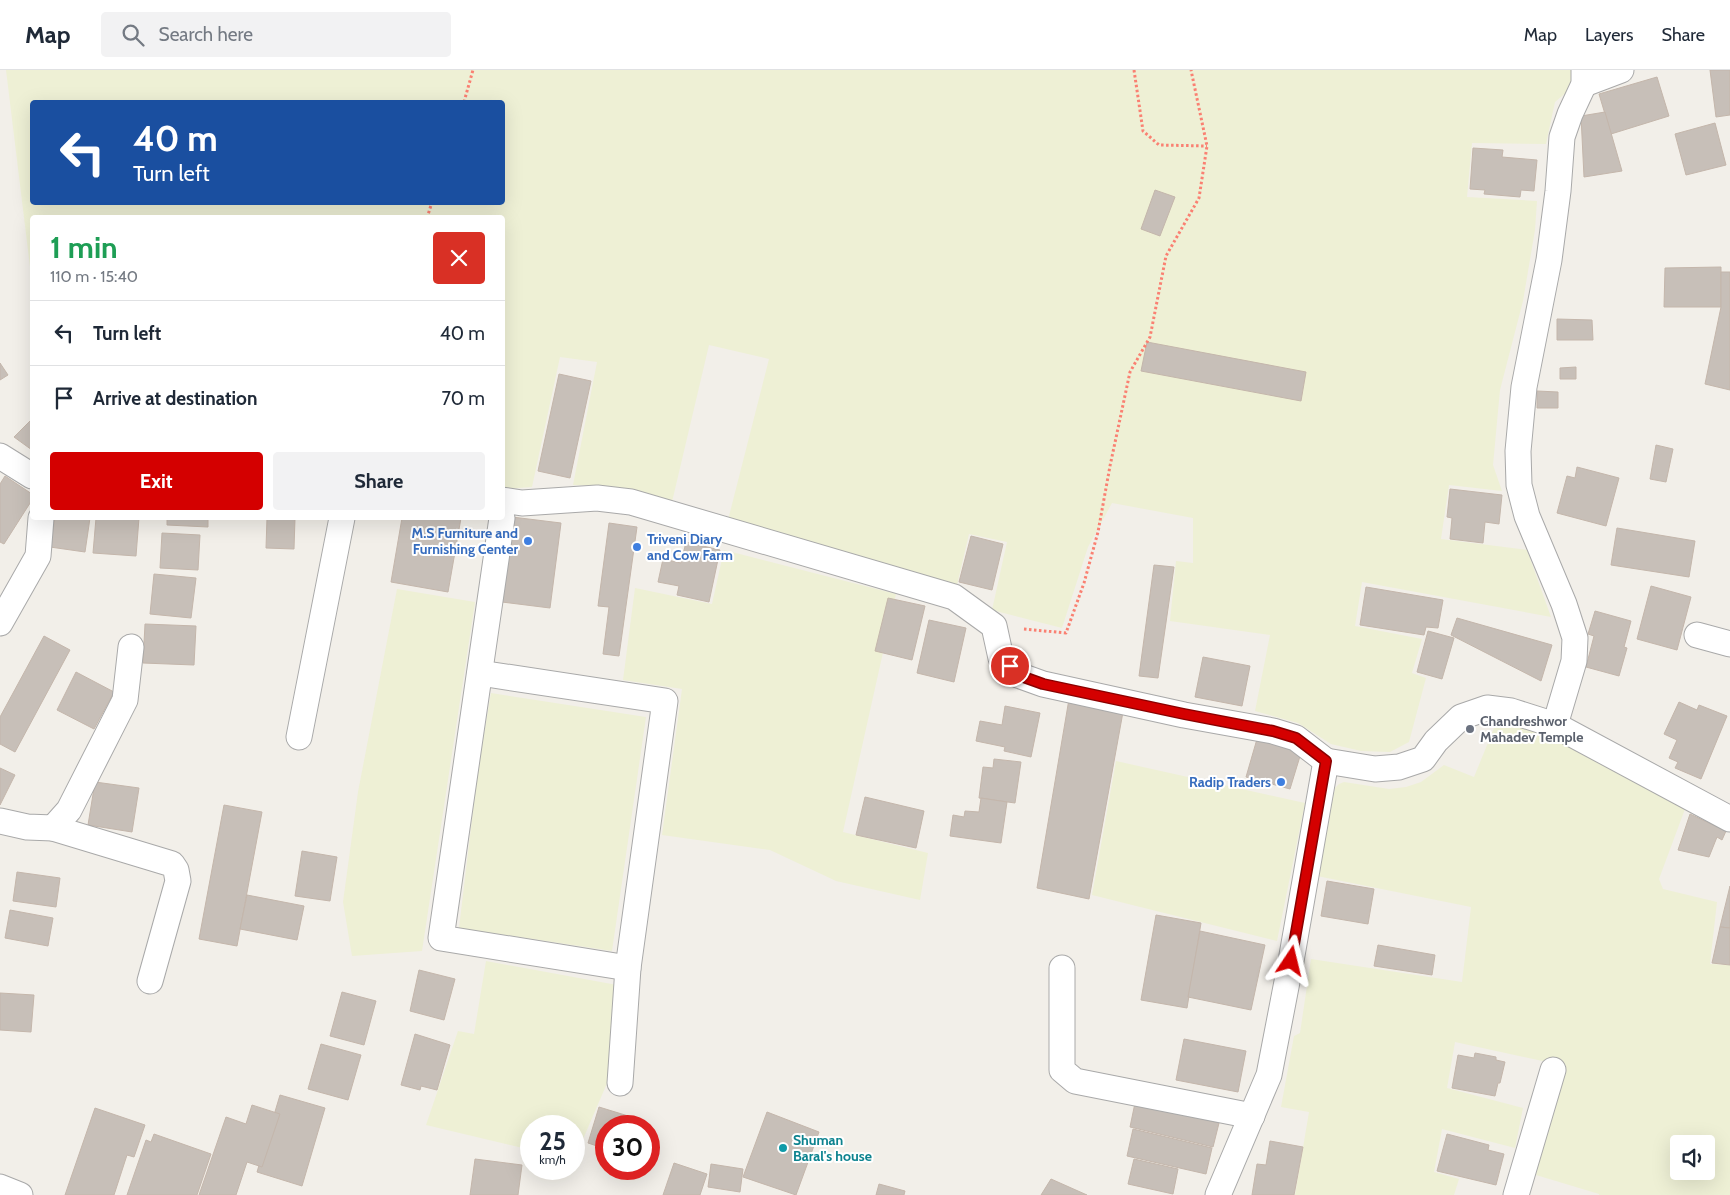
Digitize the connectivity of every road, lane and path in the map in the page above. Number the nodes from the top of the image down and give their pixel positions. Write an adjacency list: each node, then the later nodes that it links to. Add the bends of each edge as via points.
1 (473, 70): 6 (path)
2 (1134, 70): 7 (path, via 1143,131 1159,145)
3 (1191, 70): 7 (path)
4 (1621, 70): 5 (street)
5 (1584, 77): 20 (street, via 1562,137 1549,260 1524,387 1518,451 1519,485 1527,516 1575,638 1574,661)
6 (465, 100)
7 (1206, 146): 15 (path, via 1199,198 1166,256 1150,337 1130,372 1098,532 1066,633)
8 (0, 456): 9 (street)
9 (30, 475)
10 (505, 508): 15 (street, via 522,503 597,498 631,502 954,597)
11 (41, 520): 14 (street, via 38,556)
12 (342, 520): 21 (street)
13 (501, 520): 19 (street)
14 (0, 622)
15 (994, 626): 22 (street, via 1001,658 1018,675 1043,684 1273,731 1296,738)
16 (1697, 635): 17 (street)
17 (1730, 644)
18 (131, 647): 25 (street, via 124,700 69,810)
19 (480, 673): 26 (street, via 665,701); 26 (street, via 441,938)
20 (1555, 725): 22 (street, via 1511,711 1487,708 1461,717 1423,758 1399,767 1375,769); 23 (street)
21 (299, 737)
22 (1326, 761): 31 (street, via 1269,1075)
23 (1730, 819)
24 (0, 820): 25 (street, via 27,827)
25 (53, 828): 28 (street, via 172,864 176,870 178,881)
26 (628, 968): 30 (street)
27 (1062, 968): 31 (street, via 1062,1070 1075,1081)
28 (150, 981)
29 (1553, 1070): 35 (street)
30 (620, 1083)
31 (1252, 1116): 34 (street)
32 (0, 1187): 33 (street)
33 (20, 1195)
34 (1218, 1195)
35 (1516, 1195)

